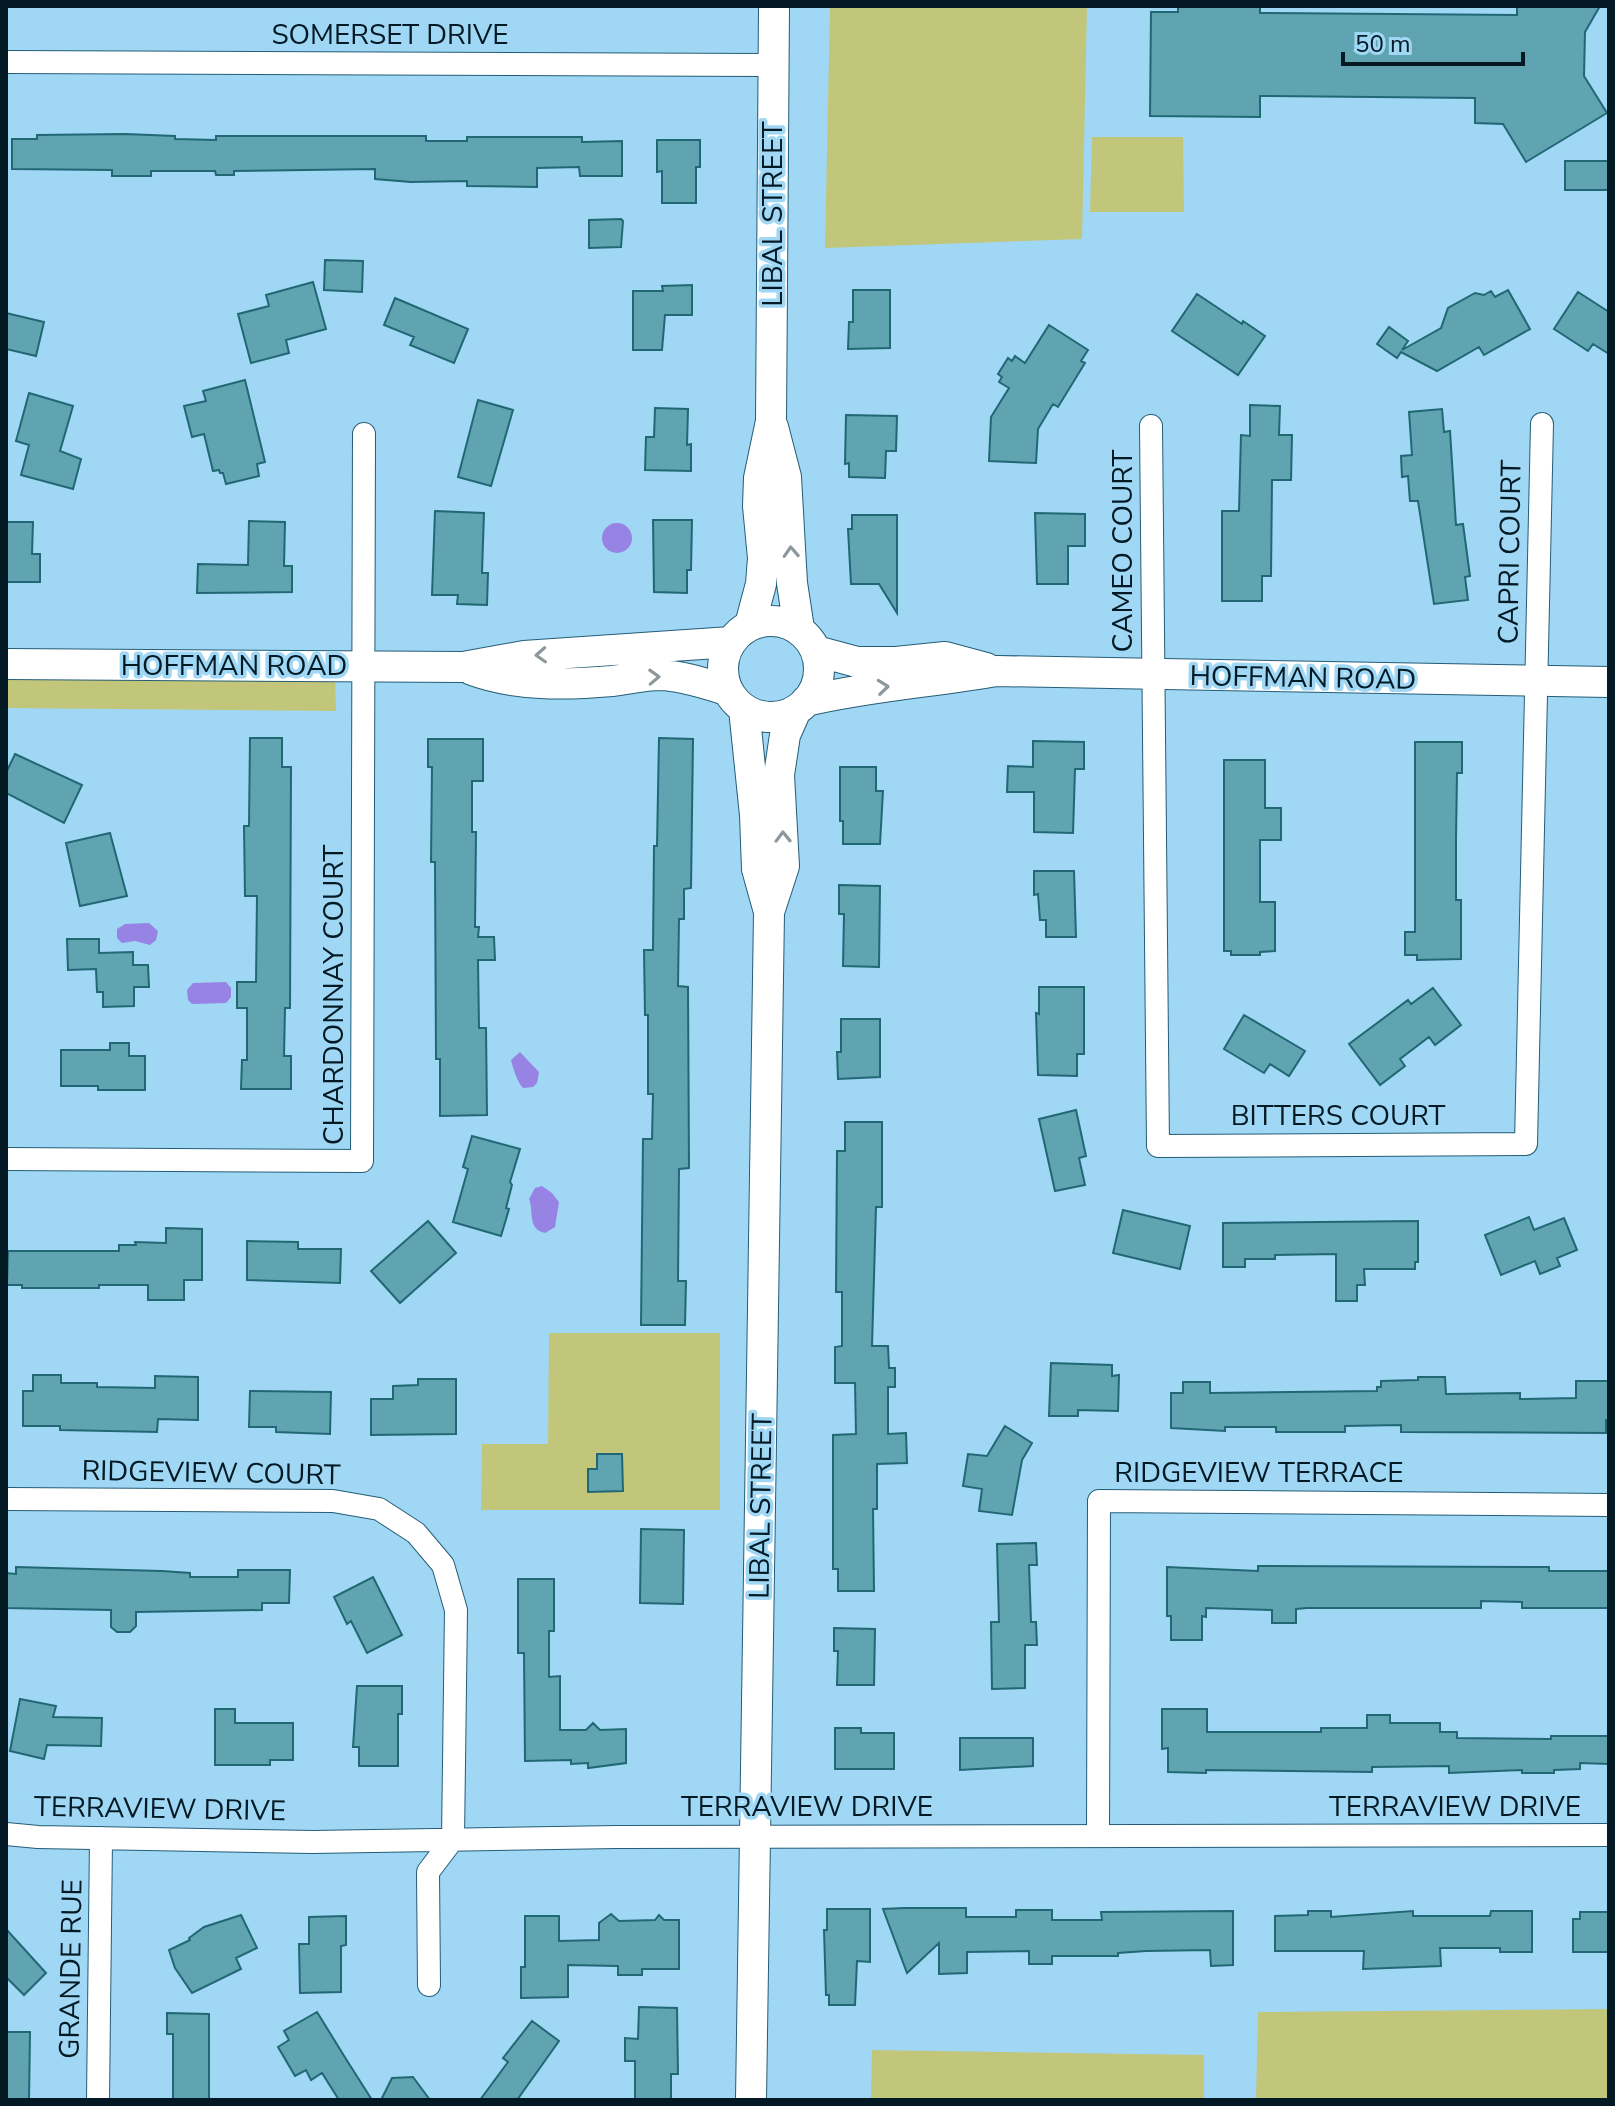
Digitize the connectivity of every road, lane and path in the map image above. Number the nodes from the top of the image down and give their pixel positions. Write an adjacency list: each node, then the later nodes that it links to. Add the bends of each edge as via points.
1 (774, 6): 3 (street, LIBAL STREET)
2 (6, 62): 3 (street, SOMERSET DRIVE)
3 (773, 65): 4 (street, LIBAL STREET)
4 (771, 421): 8 (street, LIBAL STREET, via 759,478 761,584); 9 (street, LIBAL STREET, one-way to 4, via 792,583 786,477)
5 (1542, 424): 15 (street, CAPRI COURT)
6 (1151, 426): 14 (street, CAMEO COURT)
7 (364, 434): 11 (street)
8 (741, 634): 9 (street, via 775,621); 12 (street, HOFFMAN ROAD, one-way to 12); 17 (street, via 723,665)
9 (807, 640): 13 (street, HOFFMAN ROAD, via 857,662 945,657); 18 (street, via 818,677)
10 (6, 664): 11 (street, HOFFMAN ROAD)
11 (365, 666): 12 (street, HOFFMAN ROAD); 20 (street, CHARDONNAY COURT, via 362,1161)
12 (463, 667): 17 (street, HOFFMAN ROAD, one-way to 17, via 520,682 661,675)
13 (997, 671): 14 (street, HOFFMAN ROAD); 18 (street, HOFFMAN ROAD, one-way to 13, via 856,689)
14 (1153, 675): 15 (street, HOFFMAN ROAD); 15 (street, BITTERS COURT, via 1158,1146 1526,1144)
15 (1536, 681): 16 (street, HOFFMAN ROAD)
16 (1609, 682)
17 (736, 699): 18 (street, via 770,717); 19 (street, LIBAL STREET, via 755,815 757,869)
18 (801, 706): 19 (street, LIBAL STREET, one-way to 18, via 784,866 779,775 785,735)
19 (769, 912): 26 (street, LIBAL STREET)
20 (6, 1159)
21 (6, 1499): 28 (street, RIDGEVIEW COURT, via 333,1501 379,1509 416,1533 443,1565 456,1610)
22 (1609, 1505): 25 (street, RIDGEVIEW TERRACE, via 1099,1501)
23 (6, 1834): 27 (street, TERRAVIEW DRIVE)
24 (1609, 1835): 25 (street, TERRAVIEW DRIVE)
25 (1098, 1836): 26 (street, TERRAVIEW DRIVE)
26 (754, 1837): 28 (street, TERRAVIEW DRIVE); 31 (street, LIBAL STREET)
27 (101, 1838): 28 (street, TERRAVIEW DRIVE); 30 (street, GRANDE RUE)
28 (453, 1839): 29 (street, via 428,1872)
29 (429, 1985)
30 (98, 2100)
31 (751, 2100)

